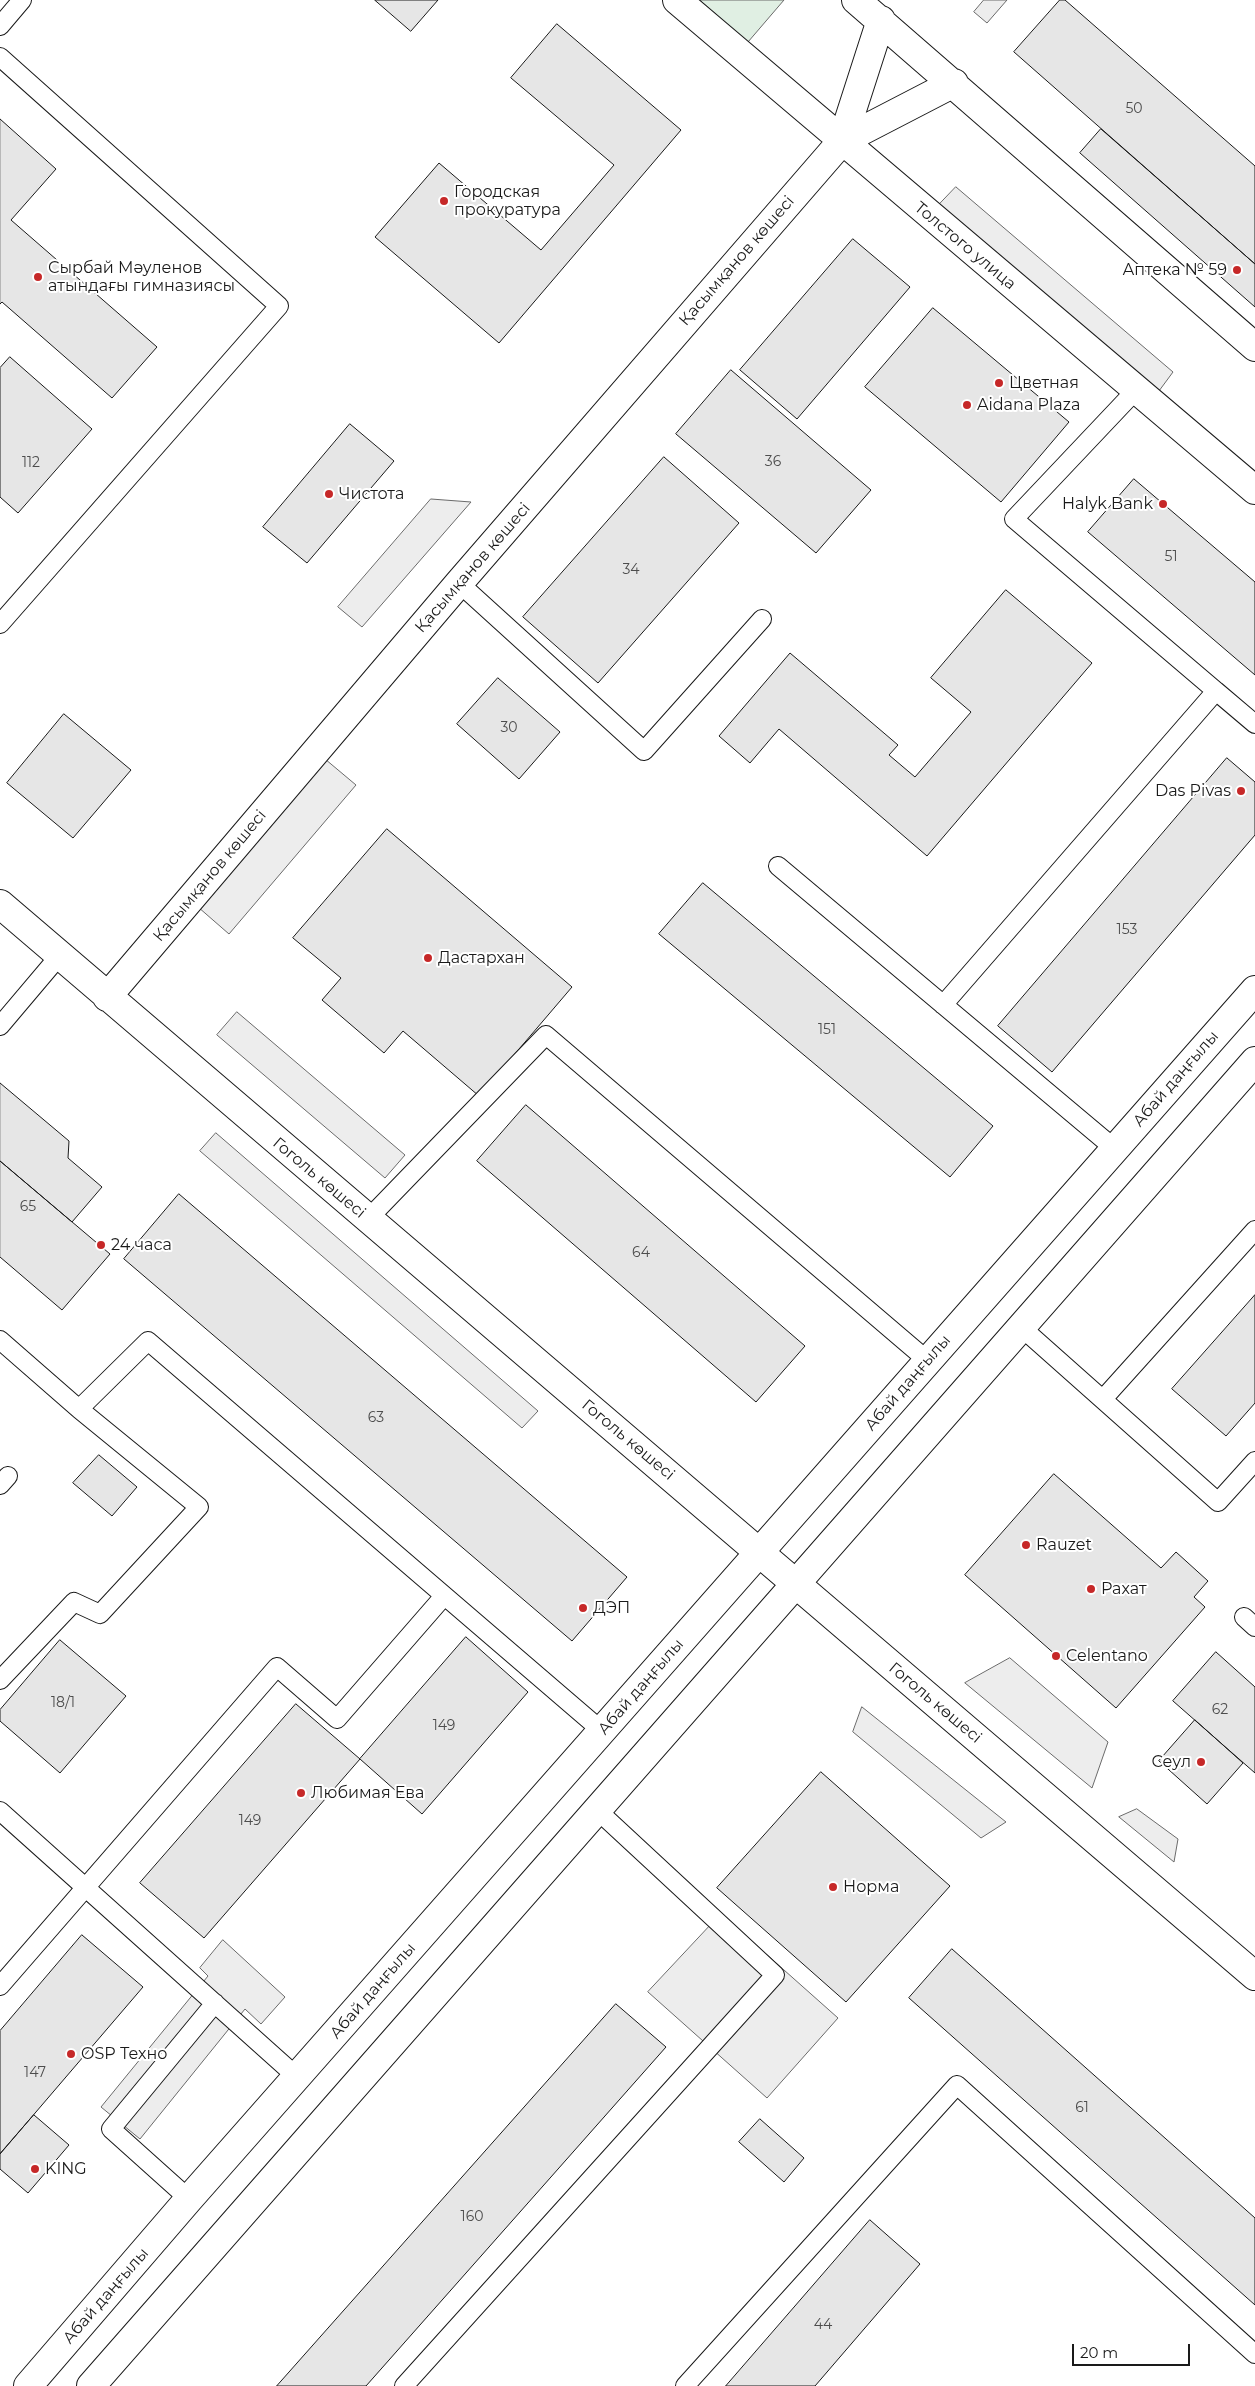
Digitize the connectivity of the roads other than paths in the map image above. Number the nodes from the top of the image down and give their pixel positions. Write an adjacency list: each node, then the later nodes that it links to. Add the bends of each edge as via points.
1 (22, 0): 5 (lane)
2 (677, 0): 8 (street, Толстого улица)
3 (856, 0): 4 (street)
4 (881, 20): 7 (street); 8 (street, Қасымқанов көшесі)
5 (0, 26)
6 (0, 58): 14 (lane, via 279,306)
7 (954, 83): 8 (street, Қасымқанов көшесі); 9 (street)
8 (842, 141): 10 (street, Толстого улица); 12 (street, Қасымқанов көшесі)
9 (1255, 347)
10 (1136, 390): 11 (street, Толстого улица); 15 (lane, via 1014,519)
11 (1255, 490)
12 (459, 583): 13 (lane, via 644,751); 21 (street, Қасымқанов көшесі)
13 (762, 619)
14 (0, 624)
15 (1216, 691): 16 (lane); 22 (lane)
16 (1255, 724)
17 (778, 866): 22 (lane)
18 (0, 904): 19 (street, Гоголь көшесі)
19 (60, 955): 21 (street, Гоголь көшесі); 23 (lane)
20 (1255, 990): 25 (street, Абай даңғылы)
21 (107, 998): 26 (street, Гоголь көшесі)
22 (942, 1005): 25 (lane)
23 (0, 1026)
24 (1255, 1061): 28 (street)
25 (1115, 1148): 30 (street, Абай даңғылы)
26 (368, 1220): 30 (lane, via 546,1035); 34 (street, Гоголь көшесі)
27 (1255, 1230): 31 (lane)
28 (1021, 1327): 31 (lane); 35 (street)
29 (0, 1340): 32 (lane)
30 (928, 1361): 34 (street, Абай даңғылы)
31 (1103, 1399): 33 (lane, via 1218,1502)
32 (78, 1409): 36 (lane, via 148,1341); 37 (lane, via 199,1507 100,1614 74,1602)
33 (1255, 1461)
34 (760, 1552): 35 (street, Гоголь көшесі); 38 (street, Абай даңғылы)
35 (795, 1583): 39 (street); 42 (street, Гоголь көшесі)
36 (444, 1596): 38 (lane); 41 (lane, via 337,1719 277,1667)
37 (0, 1680)
38 (602, 1731): 45 (street, Абай даңғылы)
39 (596, 1809): 49 (street); 50 (lane, via 775,1976)
40 (0, 1811): 41 (lane)
41 (86, 1887): 43 (lane); 44 (lane)
42 (1255, 1976)
43 (0, 1986)
44 (215, 2003): 45 (lane); 46 (lane, via 111,2128)
45 (297, 2077): 46 (street, Абай даңғылы)
46 (189, 2199): 48 (street, Абай даңғылы)
47 (1255, 2354): 51 (lane, via 957,2085)
48 (28, 2386)
49 (91, 2386)
50 (404, 2386)
51 (685, 2386)

